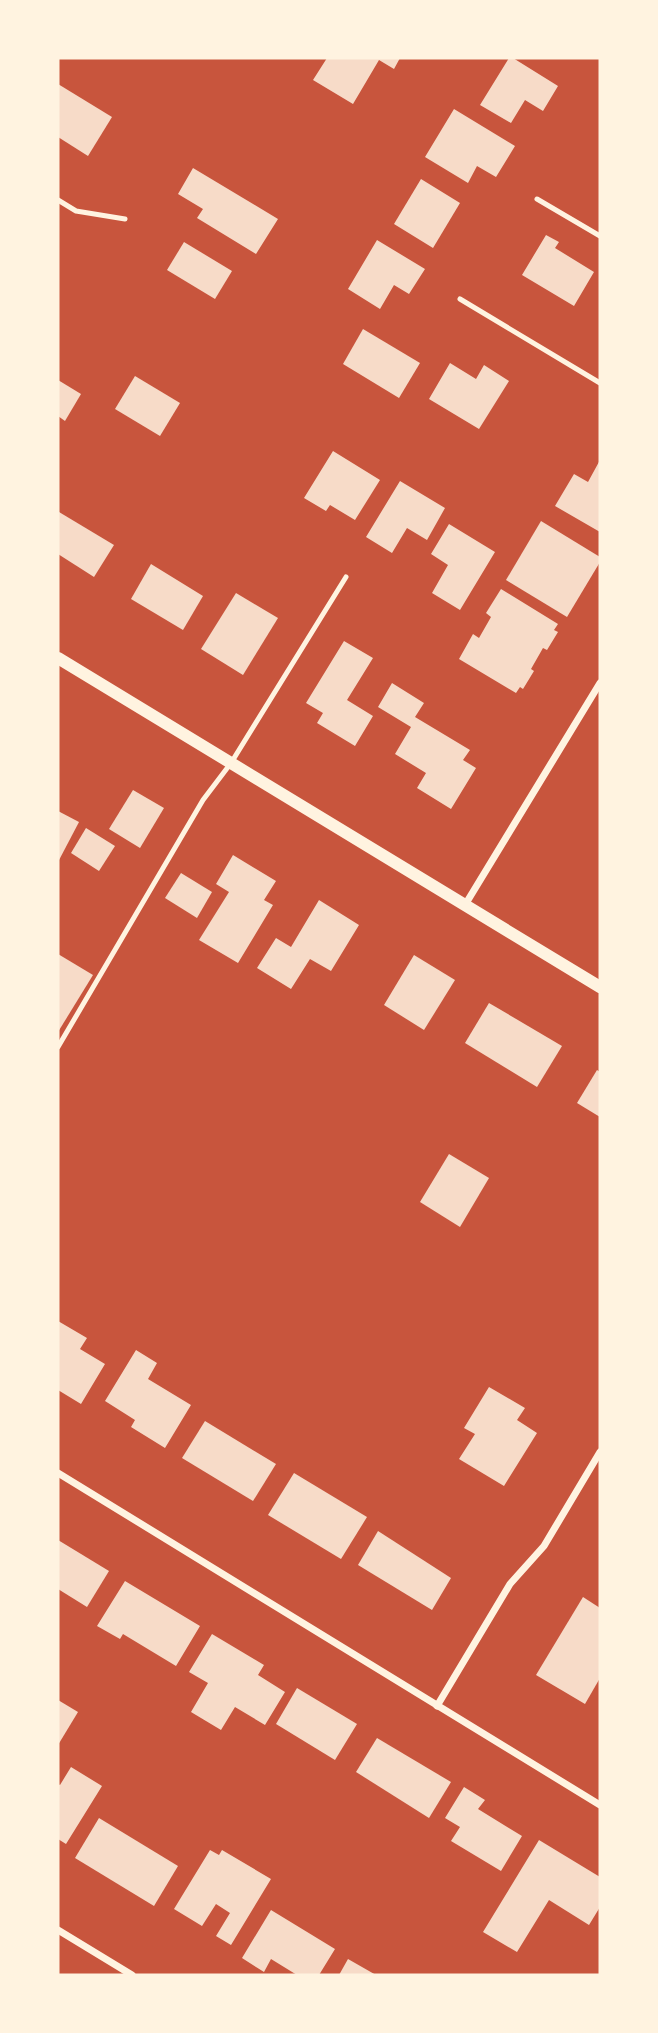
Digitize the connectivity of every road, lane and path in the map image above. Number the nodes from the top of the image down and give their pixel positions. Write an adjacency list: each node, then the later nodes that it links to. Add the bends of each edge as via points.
1 (537, 199): 4 (lane)
2 (58, 200): 3 (lane, via 76,211)
3 (125, 219)
4 (600, 236)
5 (460, 299): 6 (lane)
6 (600, 383)
7 (346, 577): 10 (lane)
8 (58, 658): 10 (street)
9 (600, 683): 11 (street)
10 (231, 763): 11 (street); 13 (lane, via 203,800)
11 (465, 905): 12 (street)
12 (600, 987)
13 (58, 1047)
14 (600, 1452): 16 (street, via 544,1546 510,1584)
15 (58, 1473): 16 (street)
16 (437, 1706): 17 (street)
17 (600, 1805)
18 (58, 1930): 19 (street)
19 (132, 1975)

